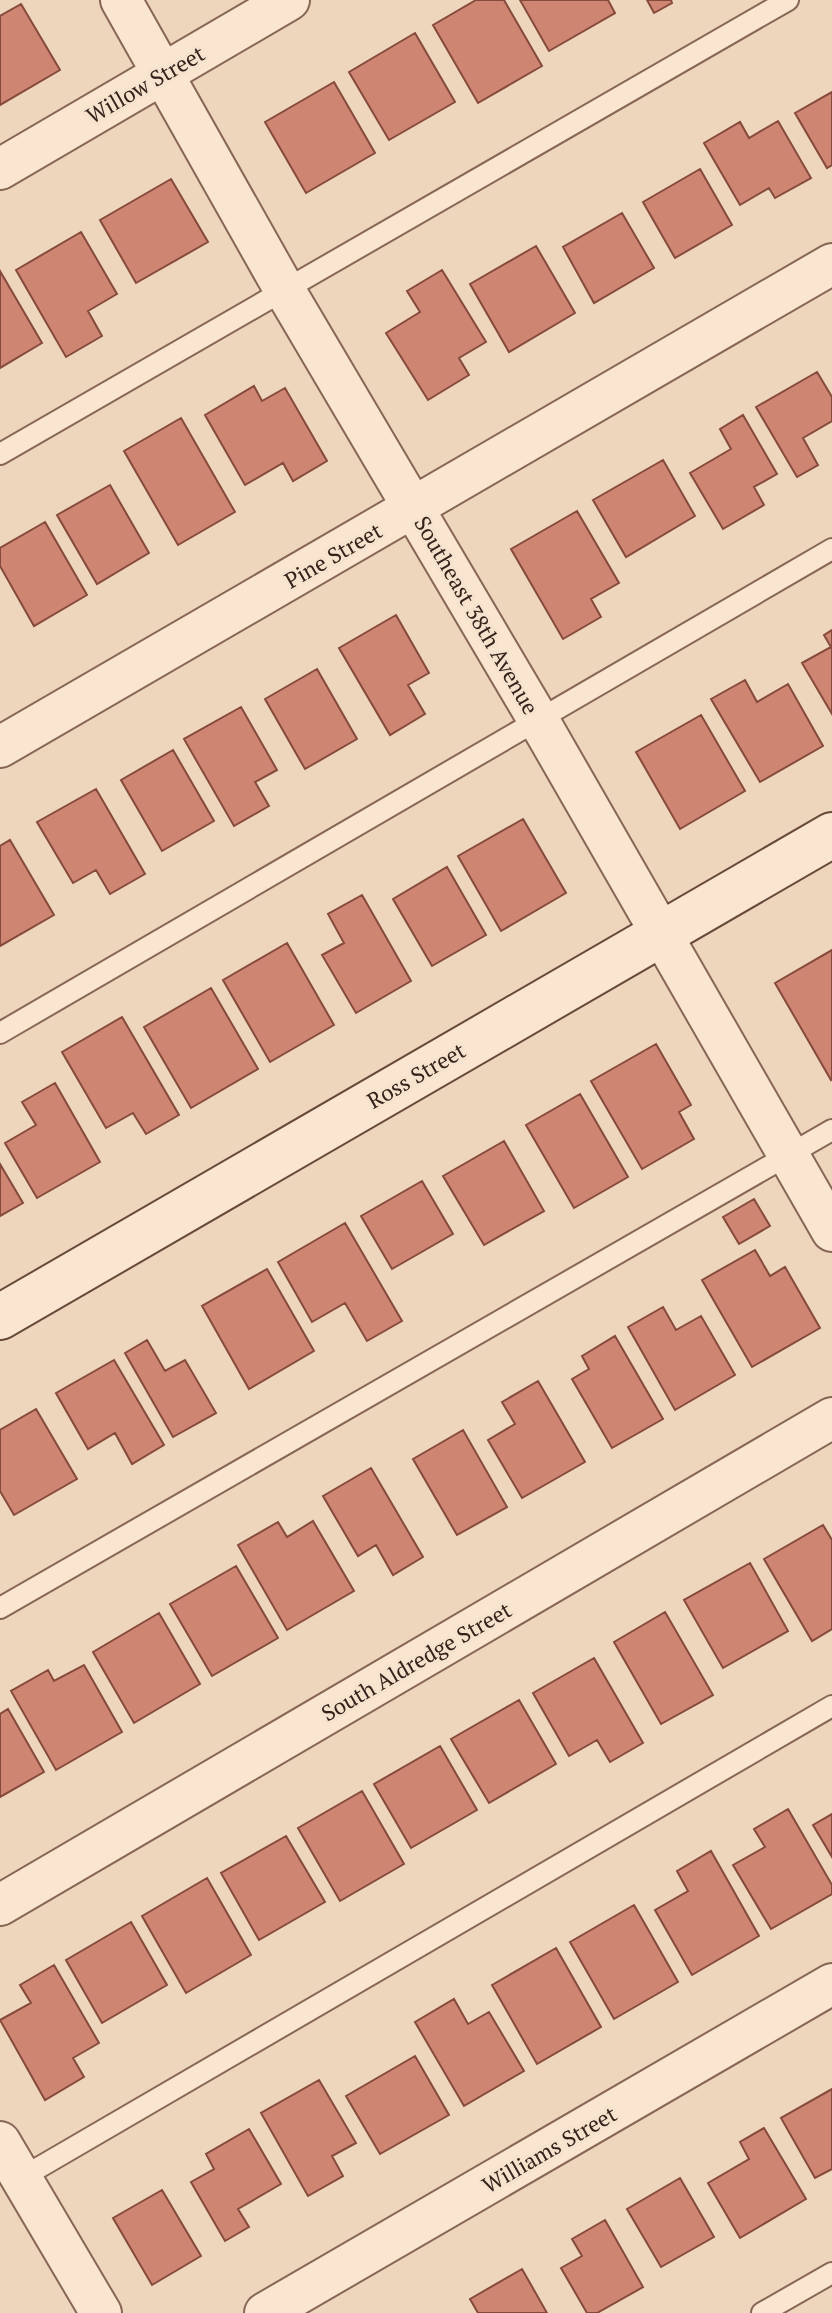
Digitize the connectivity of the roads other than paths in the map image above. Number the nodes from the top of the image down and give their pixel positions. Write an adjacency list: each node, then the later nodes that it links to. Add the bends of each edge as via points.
1 (121, 0): 4 (street, Southeast 38th Avenue)
2 (289, 0): 4 (street, Willow Street)
3 (788, 0): 7 (lane)
4 (163, 74): 5 (street, Willow Street); 7 (street, Southeast 38th Avenue)
5 (0, 169)
6 (832, 264): 9 (street, Pine Street)
7 (284, 289): 8 (lane); 9 (street, Southeast 38th Avenue)
8 (0, 454)
9 (415, 508): 11 (street, Southeast 38th Avenue); 12 (street, Pine Street)
10 (832, 549): 11 (lane)
11 (539, 721): 14 (street, Southeast 38th Avenue); 15 (lane)
12 (0, 747)
13 (832, 835): 14 (street, Ross Street)
14 (661, 933): 17 (street, Southeast 38th Avenue); 19 (street, Ross Street)
15 (0, 1033)
16 (832, 1130): 17 (lane)
17 (788, 1156): 18 (street, Southeast 38th Avenue); 21 (lane)
18 (832, 1231)
19 (0, 1317)
20 (832, 1418): 23 (street, South Aldredge Street)
21 (0, 1608)
22 (832, 1706): 26 (lane)
23 (0, 1905)
24 (832, 1984): 29 (street, Williams Street)
25 (0, 2142): 26 (street)
26 (21, 2178): 28 (street)
27 (832, 2273): 30 (lane)
28 (101, 2313)
29 (265, 2313)
30 (762, 2313)

